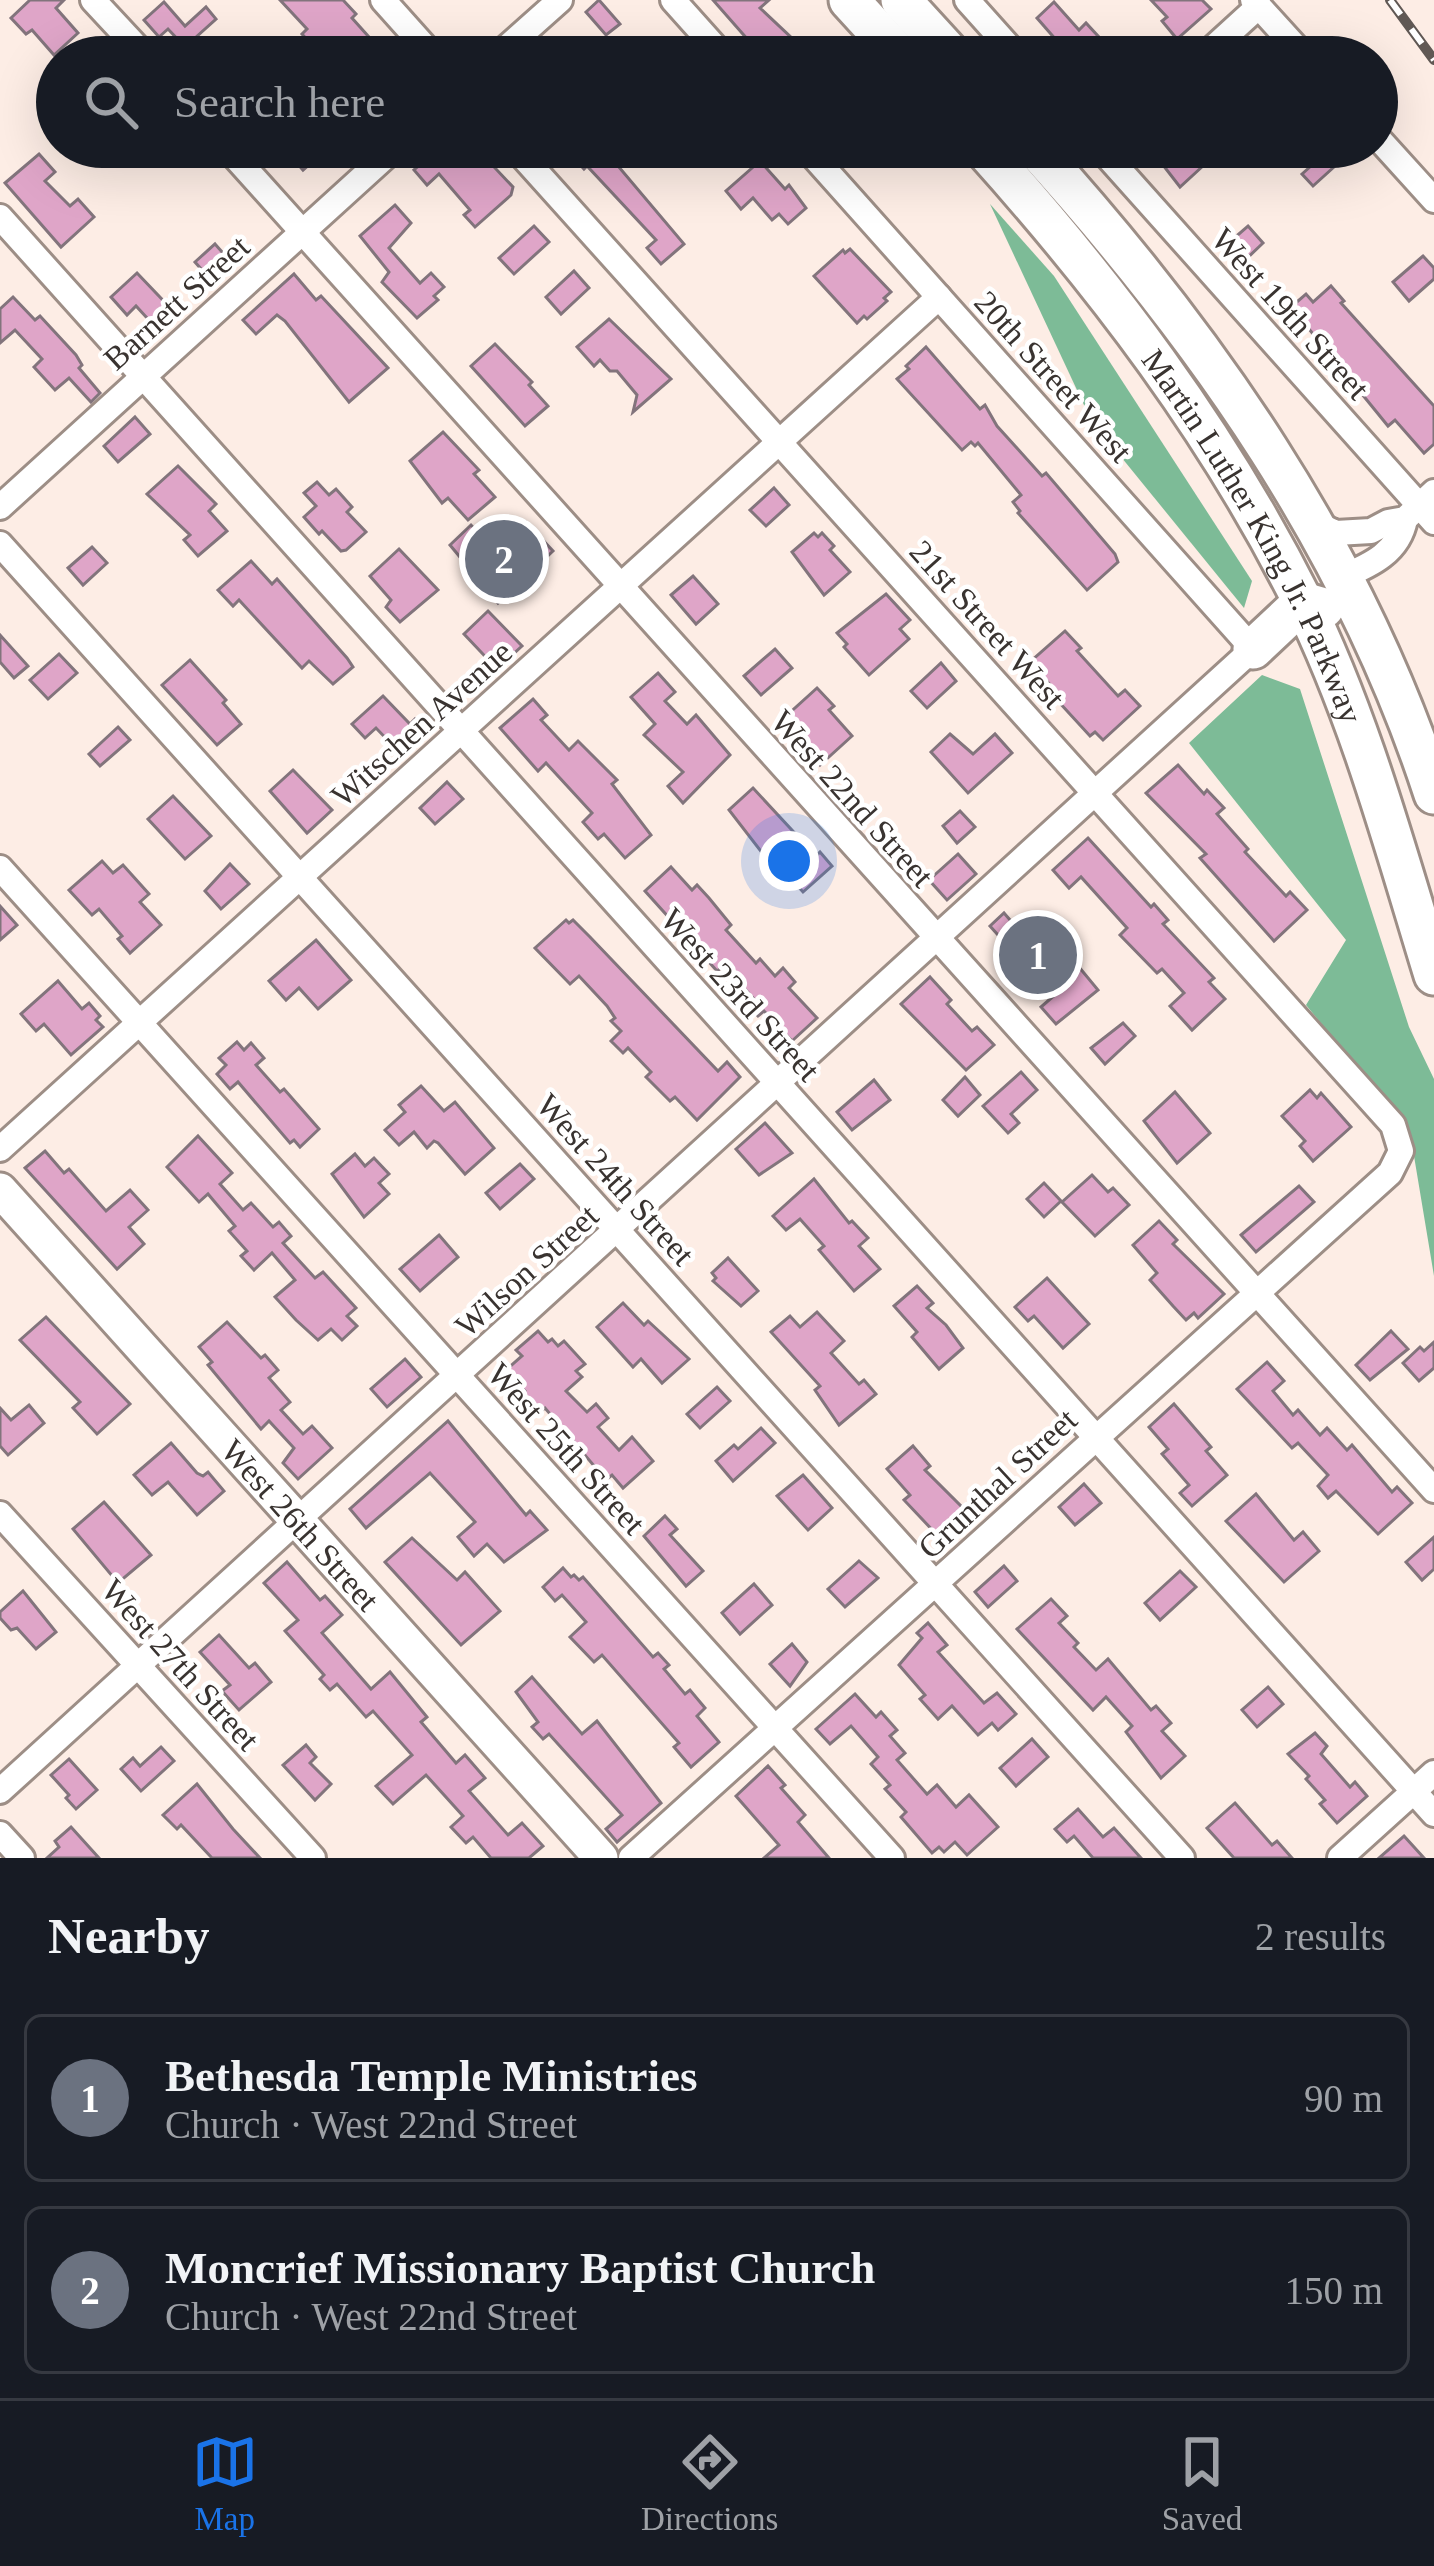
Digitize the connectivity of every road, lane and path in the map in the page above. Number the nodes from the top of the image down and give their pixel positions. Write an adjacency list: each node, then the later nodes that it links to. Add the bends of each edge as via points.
1 (93, 0): 9 (street)
2 (383, 0): 10 (street)
3 (560, 0): 11 (street)
4 (673, 0): 12 (street)
5 (849, 0): 13 (highway)
6 (902, 0): 14 (highway)
7 (967, 0): 15 (street)
8 (1256, 3): 16 (street); 17 (street)
9 (126, 36)
10 (415, 36)
11 (520, 36)
12 (705, 36)
13 (882, 36)
14 (934, 36)
15 (999, 36)
16 (1223, 36)
17 (1286, 36)
18 (1398, 160): 26 (street)
19 (245, 168): 28 (street, West 22nd Street)
20 (374, 168): 28 (street, Barnett Street)
21 (533, 168): 32 (street, 21st Street West)
22 (824, 168): 29 (street, 20th Street West)
23 (1000, 168): 31 (highway, Martin Luther King Jr. Parkway)
24 (1053, 168): 35 (highway, Martin Luther King Jr. Parkway, via 1213,363)
25 (1120, 168): 34 (street, West 19th Street)
26 (1434, 200)
27 (0, 217): 30 (street, West 23rd Street)
28 (302, 233): 30 (street, Barnett Street); 38 (street, West 22nd Street)
29 (940, 297): 32 (street, Witschen Avenue); 40 (street, 20th Street West)
30 (142, 377): 33 (street, Barnett Street); 43 (street, West 23rd Street)
31 (1172, 380): 37 (highway, via 1308,558); 39 (highway, Martin Luther King Jr. Parkway)
32 (779, 443): 38 (street, Witschen Avenue); 45 (street, 21st Street West)
33 (0, 507)
34 (1423, 509): 35 (street, via 1353,534); 37 (street, via 1391,549)
35 (1312, 521): 37 (highway, Martin Luther King Jr. Parkway)
36 (0, 544): 47 (street, West 24th Street)
37 (1342, 577): 42 (highway, Martin Luther King Jr. Parkway)
38 (620, 586): 43 (street, Witschen Avenue); 48 (street, West 22nd Street)
39 (1303, 602): 40 (highway); 41 (highway, Martin Luther King Jr. Parkway); 42 (highway, via 1337,618)
40 (1253, 649): 41 (highway, via 1305,661); 45 (street, Wilson Street)
41 (1335, 680): 49 (highway, Martin Luther King Jr. Parkway)
42 (1407, 721): 44 (highway, Martin Luther King Jr. Parkway)
43 (460, 732): 47 (street, Witschen Avenue); 51 (street, West 23rd Street)
44 (1434, 794)
45 (1097, 795): 48 (street, Wilson Street); 53 (street, 21st Street West, via 1393,1125)
46 (0, 868): 50 (street, West 25th Street)
47 (300, 878): 50 (street, Witschen Avenue); 55 (street, West 24th Street)
48 (936, 940): 51 (street, Wilson Street); 56 (street, West 22nd Street)
49 (1434, 975)
50 (140, 1023): 52 (street, Witschen Avenue); 57 (street, West 25th Street)
51 (778, 1085): 55 (street, Wilson Street); 58 (street, West 23rd Street)
52 (0, 1149)
53 (1401, 1151): 56 (street, Grunthal Street, via 1390,1173)
54 (0, 1190): 61 (main road, West 26th Street)
55 (618, 1231): 57 (street, Wilson Street); 62 (street, West 24th Street)
56 (1257, 1293): 58 (street, Grunthal Street); 59 (street, West 22nd Street)
57 (458, 1376): 61 (street, Wilson Street); 64 (street, West 25th Street)
58 (1095, 1438): 62 (street, Grunthal Street); 67 (street, West 23rd Street)
59 (1434, 1490)
60 (0, 1514): 63 (street, West 27th Street)
61 (297, 1520): 63 (street, Wilson Street); 72 (main road, West 26th Street)
62 (936, 1584): 64 (street, Grunthal Street); 75 (street, West 24th Street)
63 (137, 1667): 66 (street, Wilson Street); 71 (street, West 27th Street)
64 (775, 1728): 73 (street, Grunthal Street); 74 (street, West 25th Street)
65 (1434, 1773): 67 (street)
66 (0, 1791)
67 (1414, 1791): 68 (street, West 23rd Street); 76 (street)
68 (1434, 1814)
69 (0, 1834): 70 (street)
70 (22, 1858)
71 (314, 1858)
72 (601, 1858)
73 (631, 1858)
74 (892, 1858)
75 (1182, 1858)
76 (1340, 1858)

